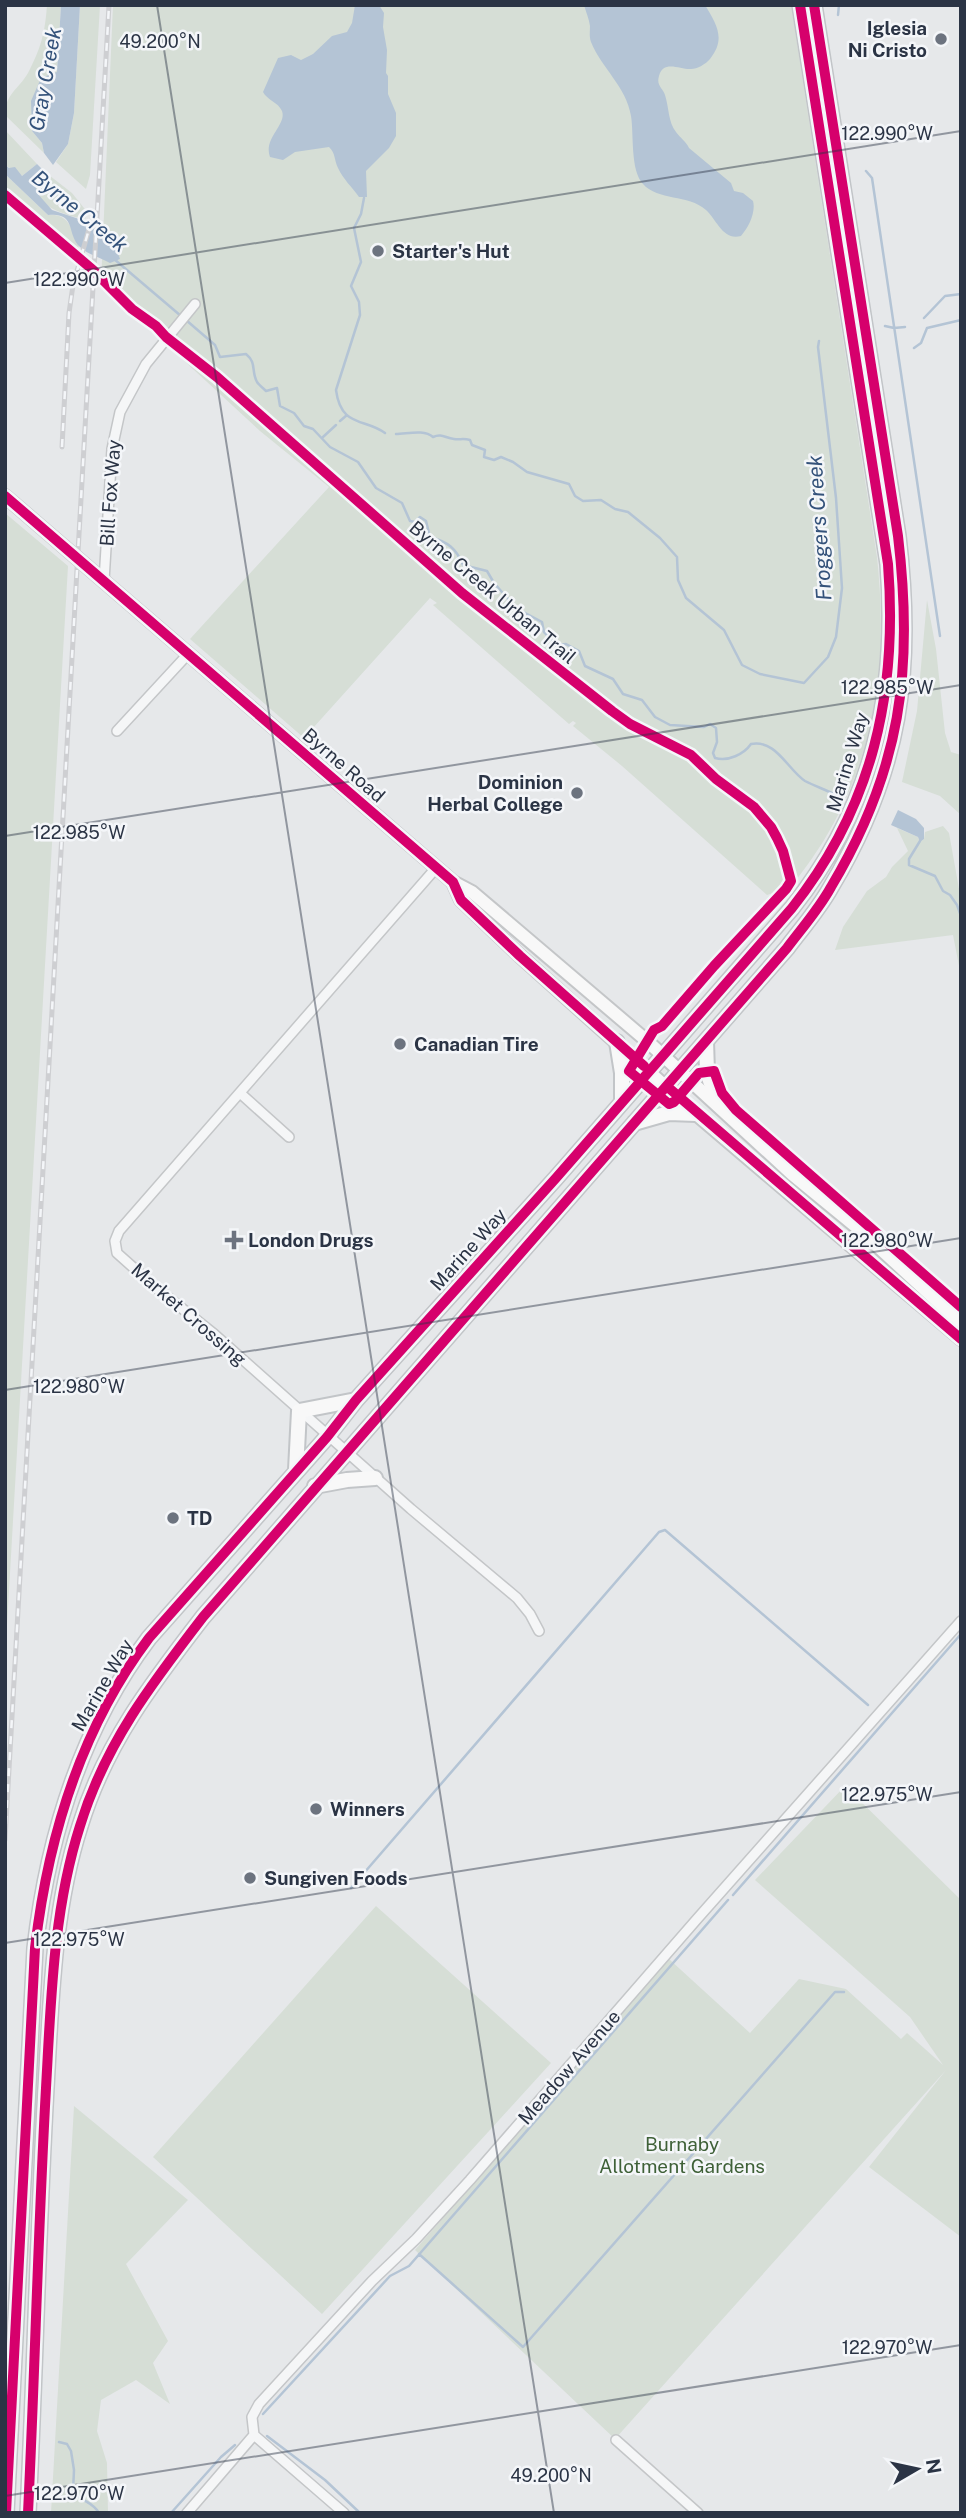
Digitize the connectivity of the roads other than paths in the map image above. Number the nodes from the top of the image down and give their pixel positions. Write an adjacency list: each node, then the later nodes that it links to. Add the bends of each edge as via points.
1 (800, 5): 12 (main road, Marine Way, via 888,564 891,640 886,682 872,756 857,802 817,877)
2 (814, 5): 10 (main road, Marine Way, via 898,536 906,606 904,678 881,783 843,867 787,948)
3 (195, 304): 5 (street, Bill Fox Way, via 146,364 120,412 114,433)
4 (5, 496): 5 (street, Byrne Road)
5 (104, 580): 6 (street, Byrne Road)
6 (190, 653): 7 (street); 8 (street, Byrne Road)
7 (117, 731)
8 (436, 868): 9 (street, Byrne Road); 16 (street, Market Crossing)
9 (453, 882): 11 (street, Byrne Road, via 461,900); 12 (street, Byrne Road, via 472,892)
10 (706, 1041): 14 (main road, Marine Way); 18 (main road, via 706,1072)
11 (617, 1042): 13 (street, Byrne Road); 17 (main road)
12 (662, 1055): 13 (main road, Marine Way); 14 (street, Byrne Road)
13 (649, 1070): 15 (street, Byrne Road); 17 (main road, Marine Way)
14 (681, 1071): 15 (main road, Marine Way); 18 (street, Byrne Road)
15 (667, 1086): 19 (street, Byrne Road); 20 (main road, Marine Way)
16 (240, 1093): 21 (street); 25 (street, Market Crossing, via 119,1231 117,1253)
17 (622, 1102): 24 (main road, Marine Way)
18 (718, 1104): 22 (street, Byrne Road)
19 (696, 1114): 20 (main road, via 660,1114); 23 (street, Byrne Road)
20 (632, 1123): 27 (main road, Marine Way)
21 (289, 1138)
22 (961, 1323)
23 (961, 1339)
24 (356, 1400): 25 (main road); 26 (main road, Marine Way)
25 (299, 1411): 26 (street, Market Crossing); 28 (main road)
26 (327, 1437): 27 (street, Market Crossing); 28 (main road, Marine Way)
27 (345, 1452): 29 (street, Market Crossing); 30 (main road, Marine Way)
28 (296, 1470): 35 (main road, Marine Way, via 132,1660 94,1729 62,1809 35,1948)
29 (375, 1478): 30 (main road); 32 (street, Market Crossing, via 516,1598)
30 (315, 1486): 36 (main road, Marine Way, via 145,1692 116,1740 80,1826 54,1958)
31 (961, 1621): 33 (street, Meadow Avenue, via 453,2200 259,2404 252,2417)
32 (539, 1631)
33 (254, 2435): 37 (street, Meadow Avenue); 38 (street)
34 (616, 2440): 39 (street)
35 (6, 2513)
36 (28, 2513)
37 (187, 2513)
38 (344, 2513)
39 (698, 2513)

